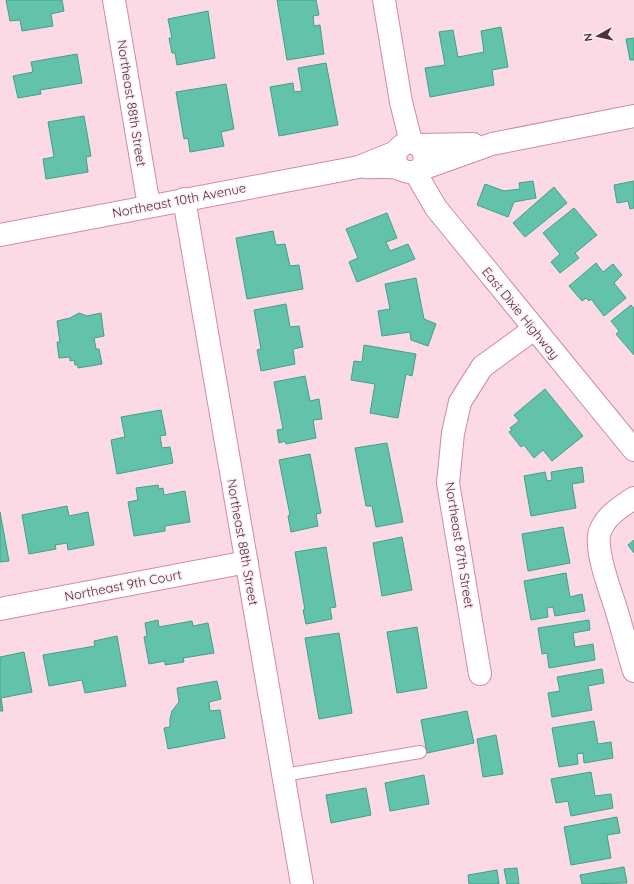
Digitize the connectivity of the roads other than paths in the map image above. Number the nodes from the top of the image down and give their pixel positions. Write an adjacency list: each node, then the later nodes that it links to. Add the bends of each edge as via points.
1 (114, 0): 6 (street, Northeast 88th Street)
2 (384, 0): 4 (street)
3 (634, 116): 4 (street, Northeast 10th Avenue)
4 (410, 158): 5 (street, Northeast 10th Avenue); 8 (street, East Dixie Highway, via 436,208)
5 (184, 199): 6 (street, Northeast 10th Avenue); 11 (street, Northeast 88th Street)
6 (149, 206): 7 (street, Northeast 10th Avenue)
7 (0, 235)
8 (534, 328): 9 (street, East Dixie Highway); 14 (street, Northeast 87th Street, via 482,367 460,402 453,433 448,483)
9 (634, 450)
10 (634, 498): 13 (street, via 614,512 600,530 599,544 604,574)
11 (247, 562): 12 (street, Northeast 9th Court); 16 (street, Northeast 88th Street)
12 (0, 609)
13 (634, 671)
14 (480, 674)
15 (420, 752): 16 (lane)
16 (284, 776): 17 (street, Northeast 88th Street)
17 (302, 884)

